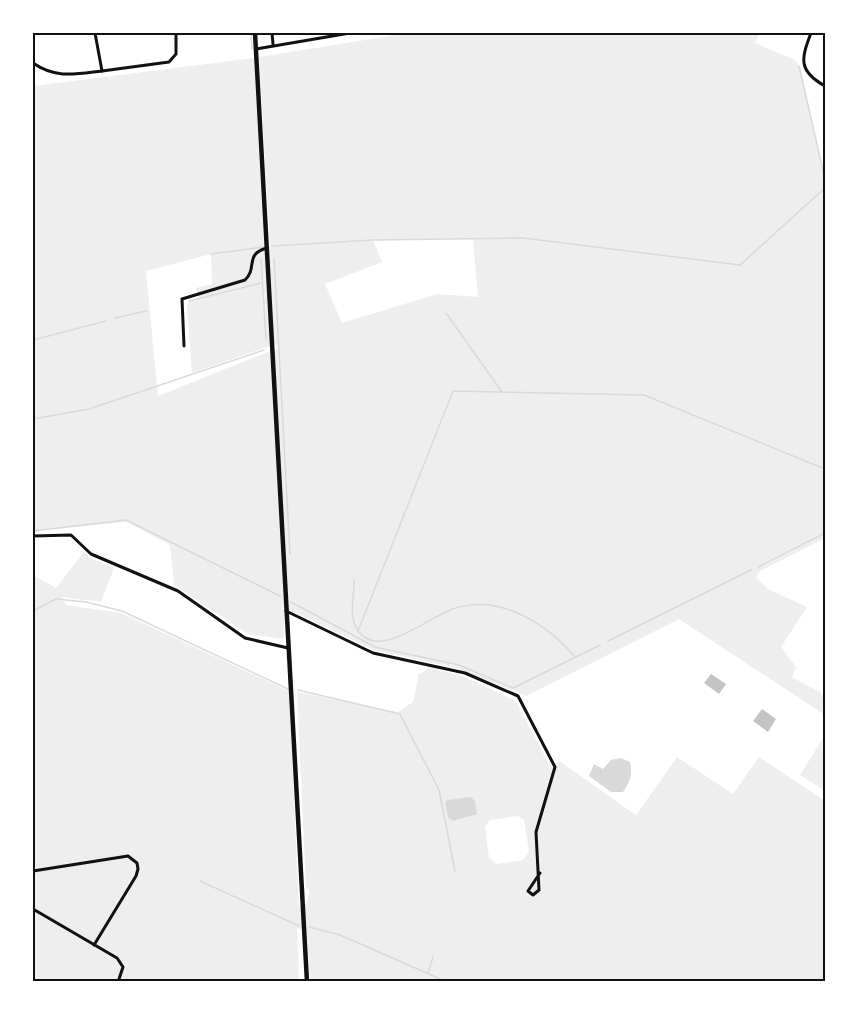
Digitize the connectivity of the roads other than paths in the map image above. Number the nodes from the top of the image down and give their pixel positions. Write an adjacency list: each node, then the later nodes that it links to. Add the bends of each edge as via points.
1 (95, 33): 10 (street)
2 (176, 33): 10 (street, via 176,54 169,62)
3 (255, 33): 8 (main road)
4 (272, 33): 7 (street)
5 (350, 33): 7 (street)
6 (812, 33): 11 (street, via 802,57 806,72)
7 (273, 44): 8 (street)
8 (256, 49): 12 (main road)
9 (33, 63): 10 (street, via 63,76)
10 (102, 71)
11 (825, 86)
12 (267, 248): 13 (street, via 253,256 245,280 182,299); 15 (main road)
13 (184, 346)
14 (33, 536): 16 (street, via 71,535 91,554 178,591 245,638)
15 (286, 611): 16 (main road); 18 (street, via 373,653 465,673 518,696 555,767 536,832)
16 (290, 648): 22 (main road)
17 (33, 872): 20 (street, via 133,858 138,869 136,876)
18 (540, 873): 18 (street, via 539,890 533,895 528,891)
19 (33, 909): 20 (street)
20 (94, 945): 21 (street, via 122,963)
21 (119, 979)
22 (307, 982)

